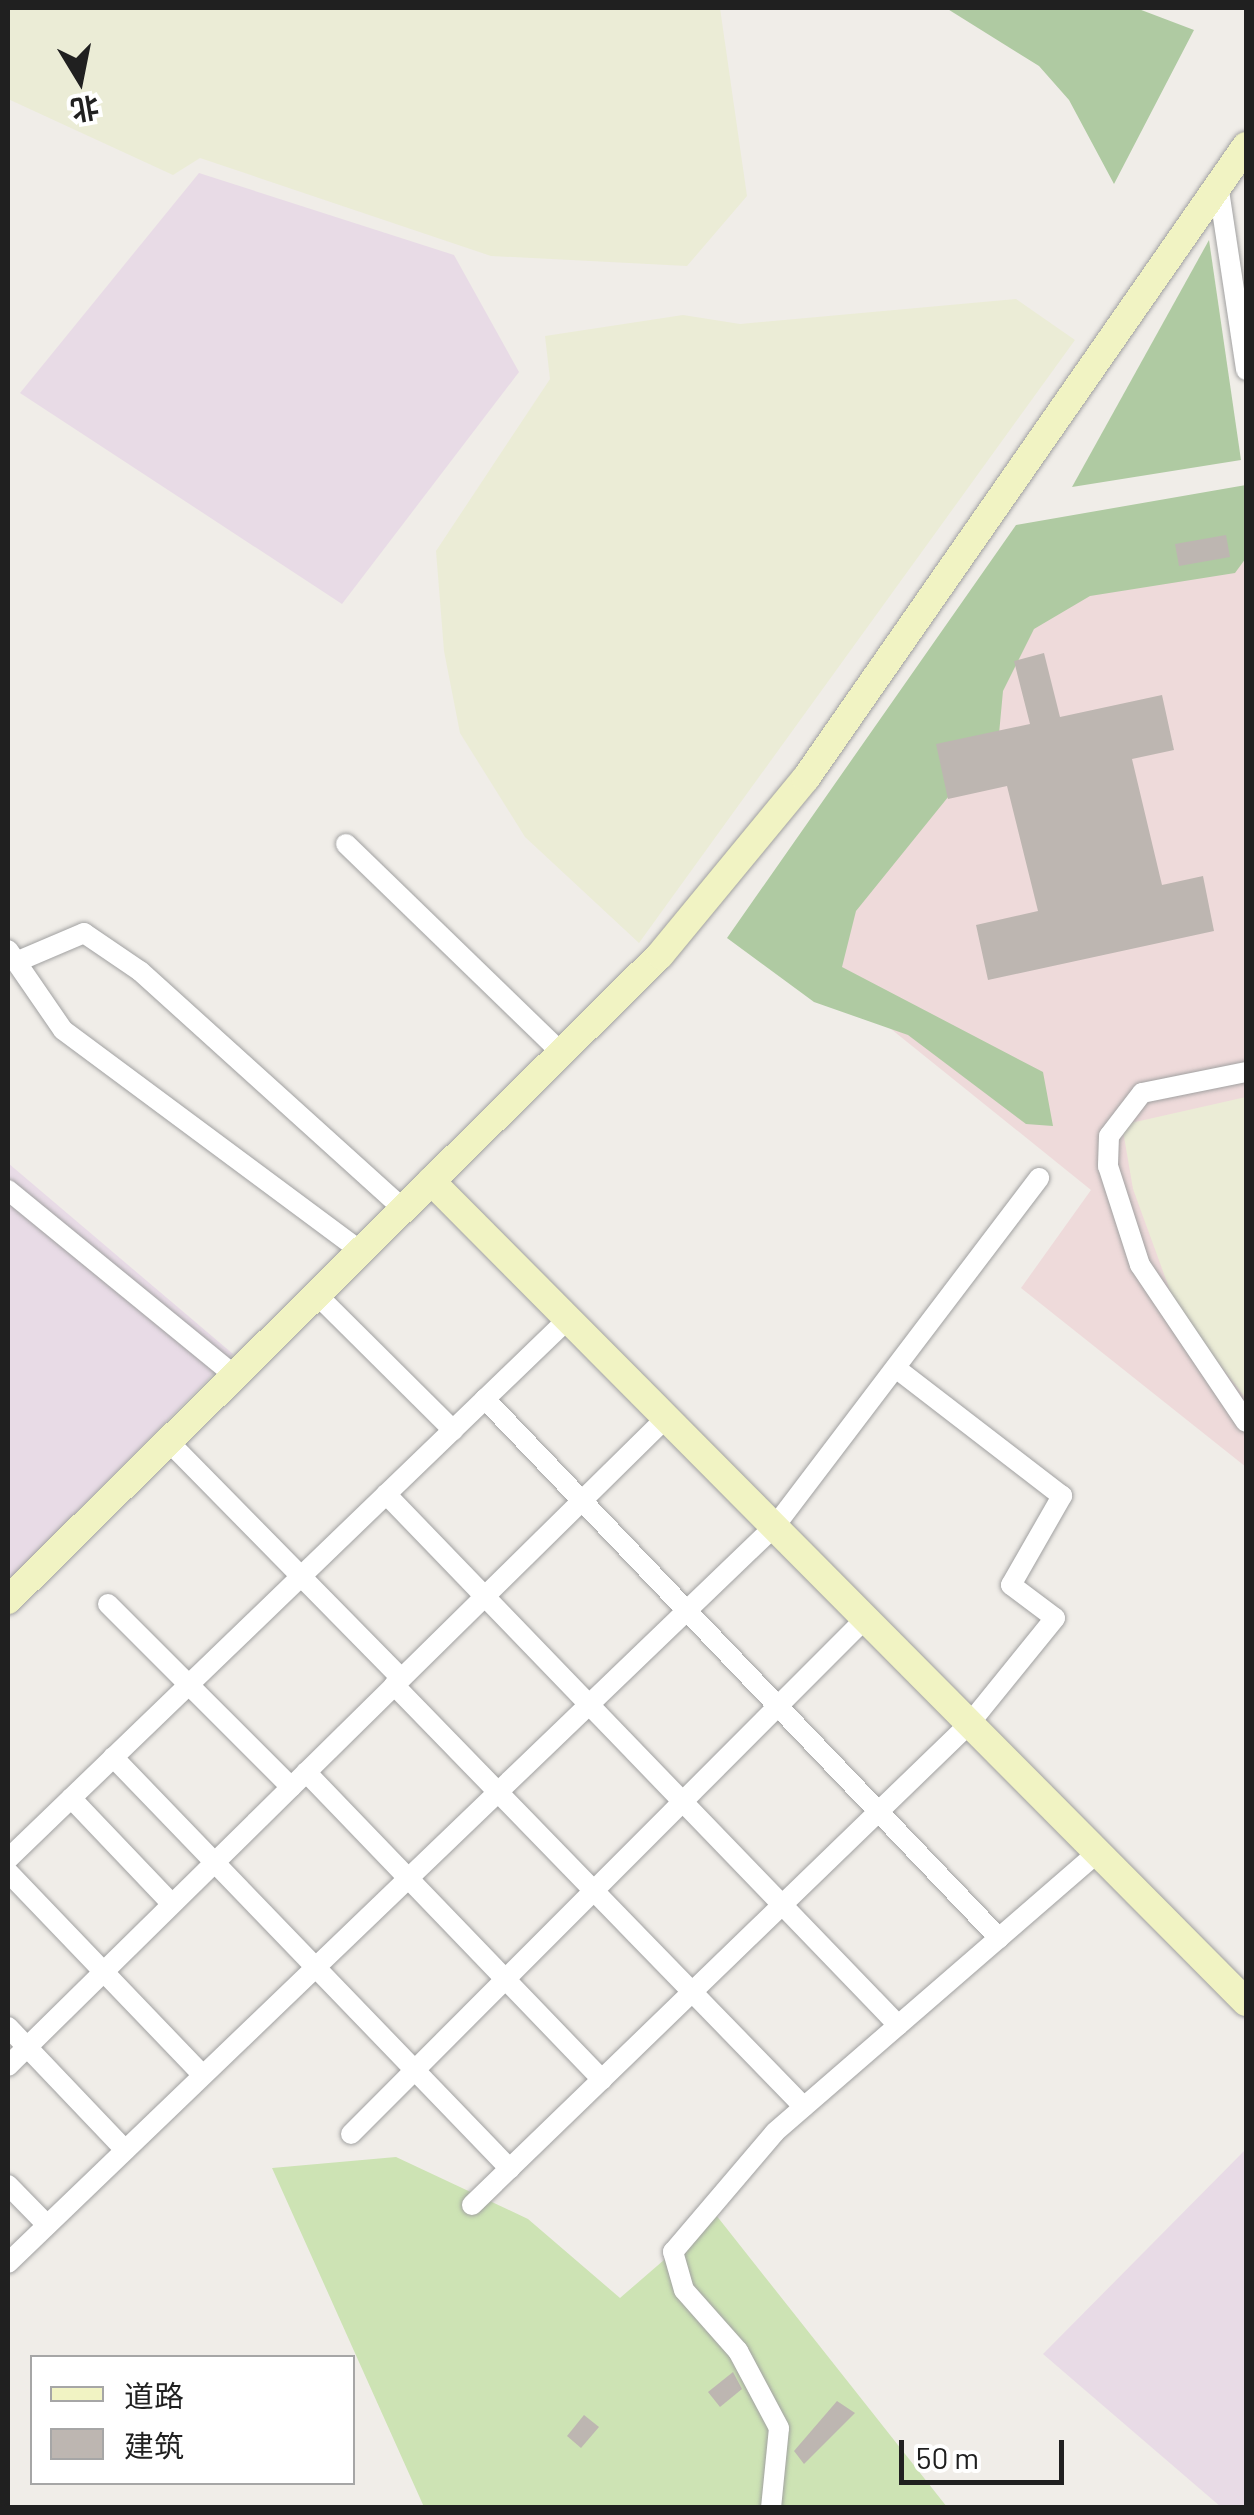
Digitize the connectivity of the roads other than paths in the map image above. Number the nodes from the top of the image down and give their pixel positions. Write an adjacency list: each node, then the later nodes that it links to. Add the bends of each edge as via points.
1 (1246, 146): 2 (street)
2 (1218, 184): 3 (street); 7 (street, via 806,778 660,954)
3 (1243, 321): 4 (street)
4 (1246, 370)
5 (346, 844): 7 (street)
6 (12, 956): 12 (street, via 84,933 140,971); 13 (street, via 63,1030)
7 (561, 1052): 10 (street)
8 (1246, 1072): 20 (street, via 1142,1093 1109,1136 1108,1166 1140,1265)
9 (1039, 1178): 16 (street)
10 (430, 1181): 12 (street); 15 (street)
11 (8, 1190): 17 (street)
12 (404, 1209): 13 (street)
13 (361, 1250): 14 (street)
14 (316, 1295): 17 (street); 21 (street)
15 (569, 1318): 18 (street); 19 (street)
16 (896, 1368): 25 (street); 36 (street, via 1062,1496 1011,1585 1055,1618)
17 (235, 1376): 22 (street)
18 (486, 1399): 21 (street); 24 (street)
19 (667, 1417): 24 (street); 25 (street)
20 (1246, 1422)
21 (453, 1430): 23 (street)
22 (169, 1442): 26 (street); 28 (street)
23 (386, 1494): 26 (street); 27 (street)
24 (582, 1500): 27 (street); 30 (street)
25 (776, 1526): 30 (street); 31 (street)
26 (303, 1575): 32 (street); 33 (street)
27 (486, 1596): 32 (street); 34 (street)
28 (8, 1600)
29 (108, 1604): 33 (street)
30 (687, 1611): 34 (street); 35 (street)
31 (866, 1618): 35 (street); 36 (street)
32 (398, 1682): 38 (street); 39 (street)
33 (190, 1683): 37 (street); 38 (street)
34 (591, 1704): 39 (street); 41 (street)
35 (778, 1707): 41 (street); 42 (street)
36 (970, 1724): 42 (street); 43 (street)
37 (113, 1758): 40 (street); 45 (street)
38 (299, 1779): 45 (street); 47 (street)
39 (500, 1791): 47 (street); 48 (street)
40 (71, 1798): 44 (street); 49 (street)
41 (685, 1800): 48 (street); 50 (street)
42 (879, 1812): 50 (street); 51 (street)
43 (1098, 1852): 51 (street); 56 (street)
44 (8, 1859)
45 (214, 1862): 49 (street); 52 (street)
46 (8, 1872): 53 (street)
47 (407, 1879): 52 (street); 54 (street)
48 (595, 1890): 54 (street); 55 (street)
49 (172, 1904): 53 (street)
50 (784, 1904): 55 (street); 57 (street)
51 (998, 1938): 57 (street)
52 (316, 1967): 61 (street); 62 (street)
53 (104, 1972): 59 (street); 62 (street)
54 (504, 1980): 61 (street); 63 (street)
55 (693, 1992): 63 (street); 64 (street)
56 (1246, 2002)
57 (898, 2025): 64 (street)
58 (8, 2026): 59 (street)
59 (27, 2047): 60 (street); 66 (street)
60 (8, 2066)
61 (415, 2070): 65 (street); 67 (street)
62 (203, 2075): 66 (street)
63 (602, 2080): 67 (street)
64 (804, 2106): 72 (street, via 673,2252 684,2290 738,2351 779,2428)
65 (351, 2134)
66 (125, 2150): 70 (street)
67 (510, 2168): 69 (street)
68 (8, 2185): 70 (street)
69 (472, 2205)
70 (47, 2225): 71 (street)
71 (8, 2262)
72 (771, 2508)

